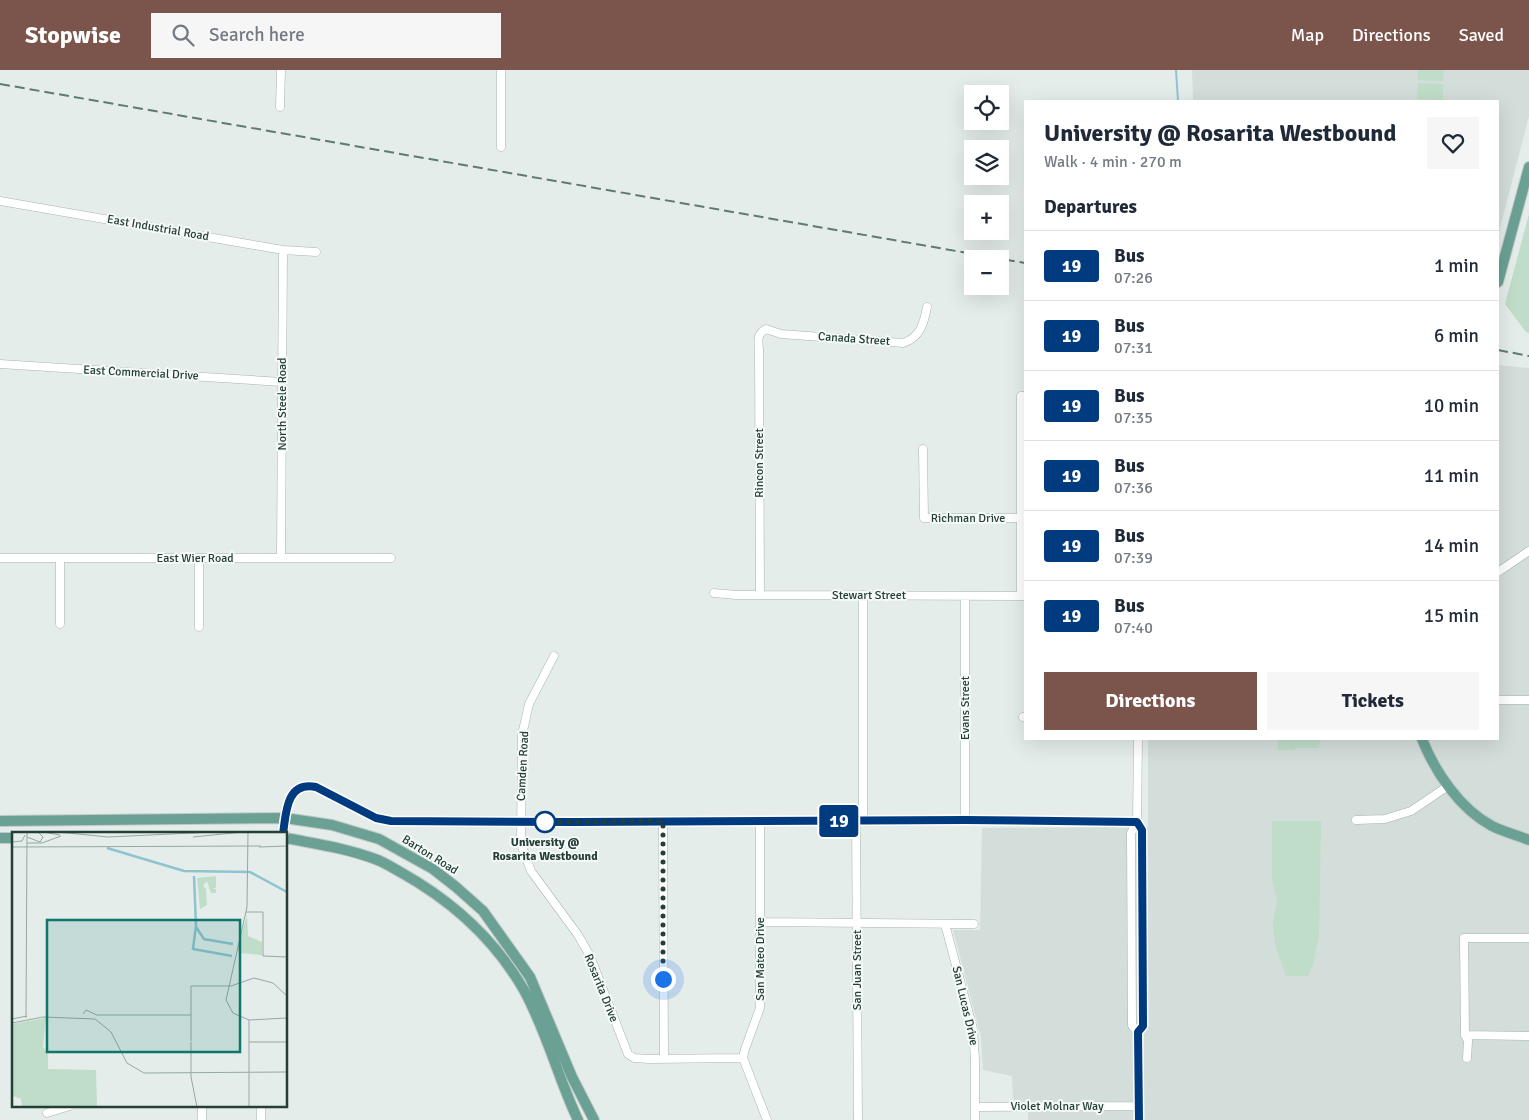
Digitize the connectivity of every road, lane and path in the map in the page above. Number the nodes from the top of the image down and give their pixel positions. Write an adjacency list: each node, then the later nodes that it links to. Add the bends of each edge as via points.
1 (281, 70): 3 (street)
2 (501, 70): 4 (street)
3 (280, 107)
4 (502, 147)
5 (1529, 167): 9 (main road)
6 (0, 200): 7 (street, East Industrial Road)
7 (283, 250): 8 (street, East Industrial Road); 13 (street, North Steele Road)
8 (316, 252)
9 (1499, 278)
10 (927, 307): 11 (street, Canada Street, via 919,332 903,343 781,334 766,329)
11 (761, 332): 25 (street, Rincon Street, via 758,338)
12 (0, 364): 13 (street, East Commercial Drive)
13 (282, 382): 18 (street, North Steele Road)
14 (1023, 396): 16 (street)
15 (923, 449): 16 (street, Richman Drive, via 924,518)
16 (1021, 518): 28 (street)
17 (1529, 551): 23 (street)
18 (282, 557): 20 (street, East Wier Road); 21 (street, East Wier Road)
19 (0, 558): 22 (street, East Wier Road)
20 (199, 558): 22 (street, East Wier Road); 30 (street)
21 (391, 558)
22 (60, 559): 29 (street)
23 (1499, 571)
24 (714, 592): 25 (street, Stewart Street)
25 (760, 595): 26 (street, Stewart Street)
26 (863, 595): 27 (street, Stewart Street); 43 (street, San Juan Street)
27 (965, 596): 28 (street, Stewart Street); 39 (street, Evans Street)
28 (1023, 596)
29 (60, 624)
30 (199, 627)
31 (554, 656): 44 (street, Camden Road, via 529,704 522,735)
32 (1499, 700): 33 (street)
33 (1529, 700)
34 (1138, 740): 45 (street)
35 (1423, 740): 36 (main road)
36 (1448, 786): 40 (street, via 1411,811 1384,819); 48 (main road, via 1464,804 1492,826)
37 (285, 818): 41 (main road, Barton Road); 44 (street, via 291,796 307,785 376,818 391,821); 46 (street); 65 (main road, Barton Road, via 332,825 379,839 433,869 483,911 530,977 572,1077)
38 (760, 820): 42 (street); 43 (street); 49 (street, San Mateo Drive)
39 (965, 820): 43 (street); 45 (street)
40 (1356, 820)
41 (0, 821)
42 (663, 821): 44 (street); 57 (street)
43 (860, 821): 50 (street, San Juan Street)
44 (520, 822): 57 (street, Rosarita Drive, via 521,844 531,871 590,956 628,1054 634,1058)
45 (1137, 822): 54 (street, via 1142,830 1143,902 1143,1026); 54 (street, via 1130,833 1132,1025)
46 (283, 832)
47 (288, 838): 64 (main road, via 350,850 377,859 430,889 478,930 506,962 524,991 546,1037)
48 (1529, 840)
49 (760, 922): 50 (street); 58 (street, San Mateo Drive, via 760,1008)
50 (857, 923): 51 (street); 67 (street, San Juan Street)
51 (945, 924): 52 (street); 61 (street, San Lucas Drive, via 973,1029)
52 (974, 924)
53 (1529, 938): 55 (street, via 1464,938)
54 (1138, 1032): 60 (street)
55 (1464, 1035): 56 (street); 59 (street, via 1468,1041)
56 (1529, 1036)
57 (664, 1058): 58 (street, Rosarita Drive)
58 (743, 1058): 66 (street)
59 (1467, 1058)
60 (1139, 1106): 61 (street, Violet Molnar Way); 69 (street)
61 (975, 1107): 68 (street, San Lucas Drive)
62 (63, 1108): 63 (street)
63 (47, 1113)
64 (578, 1120)
65 (594, 1120)
66 (767, 1120)
67 (858, 1120)
68 (975, 1120)
69 (1139, 1120)

